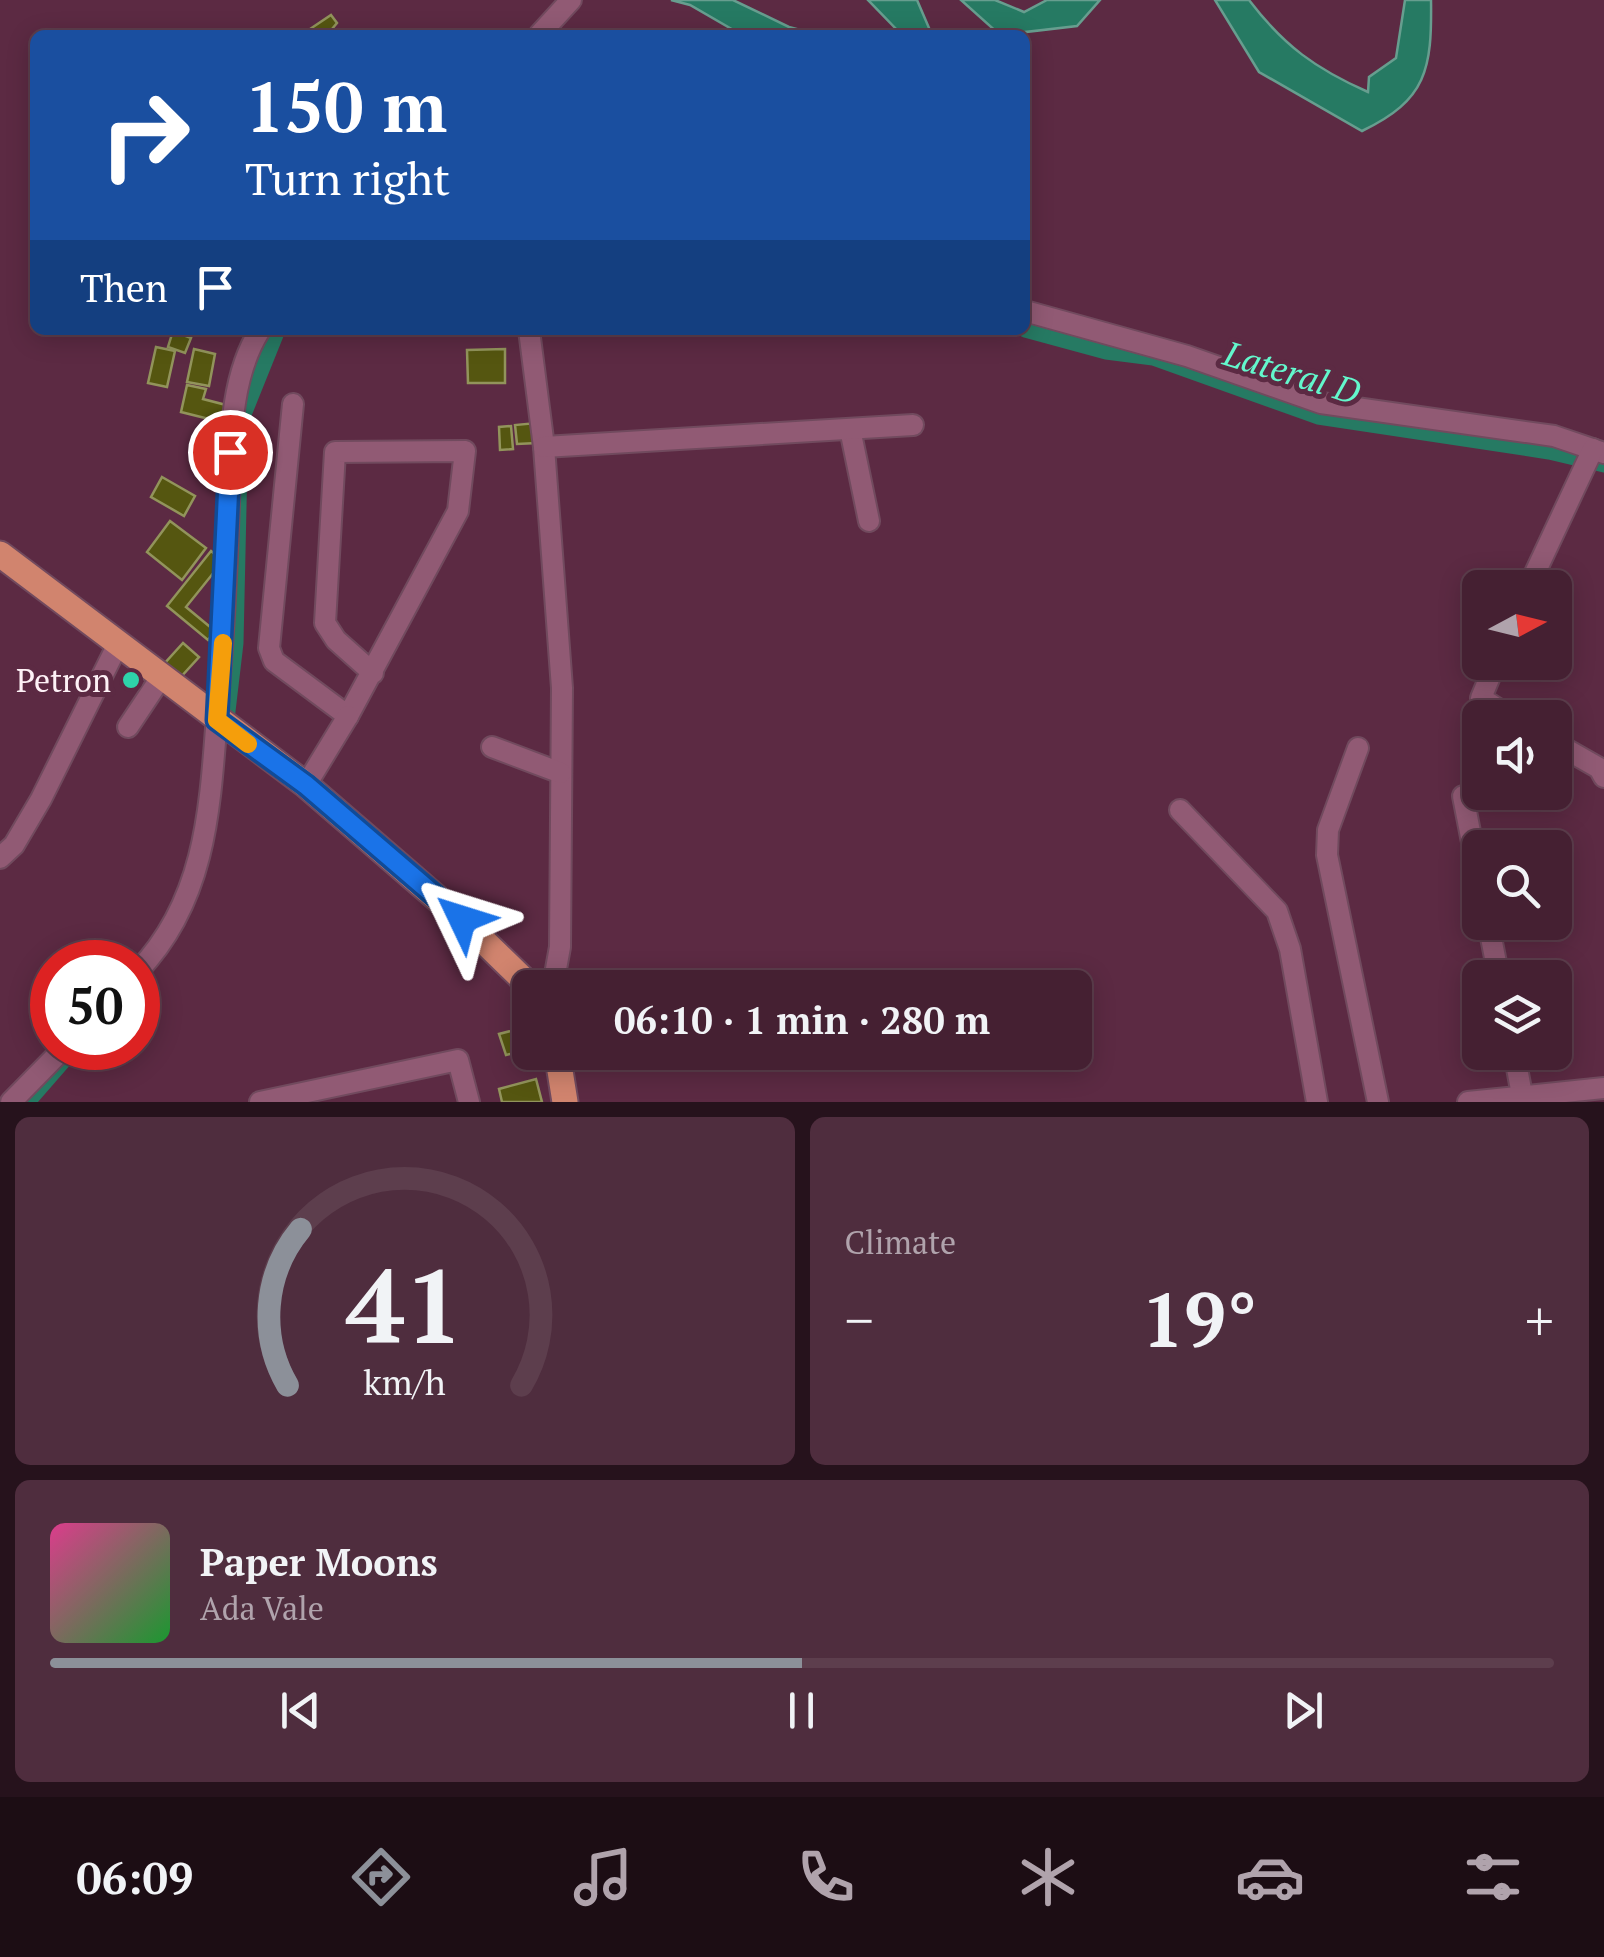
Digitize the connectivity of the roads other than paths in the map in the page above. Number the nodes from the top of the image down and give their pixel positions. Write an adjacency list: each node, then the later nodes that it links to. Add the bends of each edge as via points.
1 (571, 0): 2 (street)
2 (544, 30)
3 (1030, 312): 10 (street, via 1187,356 1321,403 1554,436)
4 (257, 335): 20 (street, via 246,353 234,422)
5 (530, 335): 9 (street)
6 (292, 404): 19 (street, via 270,648 274,661)
7 (913, 426): 8 (street)
8 (850, 429): 9 (street); 13 (street)
9 (544, 447): 26 (street)
10 (1598, 451): 11 (street)
11 (1583, 470): 12 (street); 15 (street)
12 (1604, 480)
13 (869, 521)
14 (0, 554): 16 (main road)
15 (1536, 570)
16 (119, 642): 18 (main road); 29 (street, via 41,800)
17 (373, 674): 17 (street, via 458,511 465,451 335,452 325,623); 19 (street)
18 (162, 676): 20 (main road); 21 (street)
19 (348, 716): 27 (street)
20 (223, 726): 27 (main road); 30 (street, via 194,878)
21 (128, 727)
22 (492, 747): 26 (street)
23 (1358, 748): 43 (street, via 1328,830 1328,855)
24 (1572, 751): 25 (street)
25 (1602, 766)
26 (562, 773): 32 (street)
27 (306, 785): 31 (main road)
28 (1180, 810): 42 (street, via 1277,911)
29 (0, 858)
30 (160, 943)
31 (514, 970)
32 (556, 970)
33 (42, 1070): 38 (street)
34 (560, 1070): 41 (main road)
35 (1513, 1070): 37 (street)
36 (1604, 1088): 37 (street)
37 (1511, 1098): 44 (street)
38 (11, 1102)
39 (260, 1102): 40 (street, via 458,1060)
40 (469, 1102)
41 (565, 1102)
42 (1318, 1102)
43 (1378, 1102)
44 (1468, 1102)

